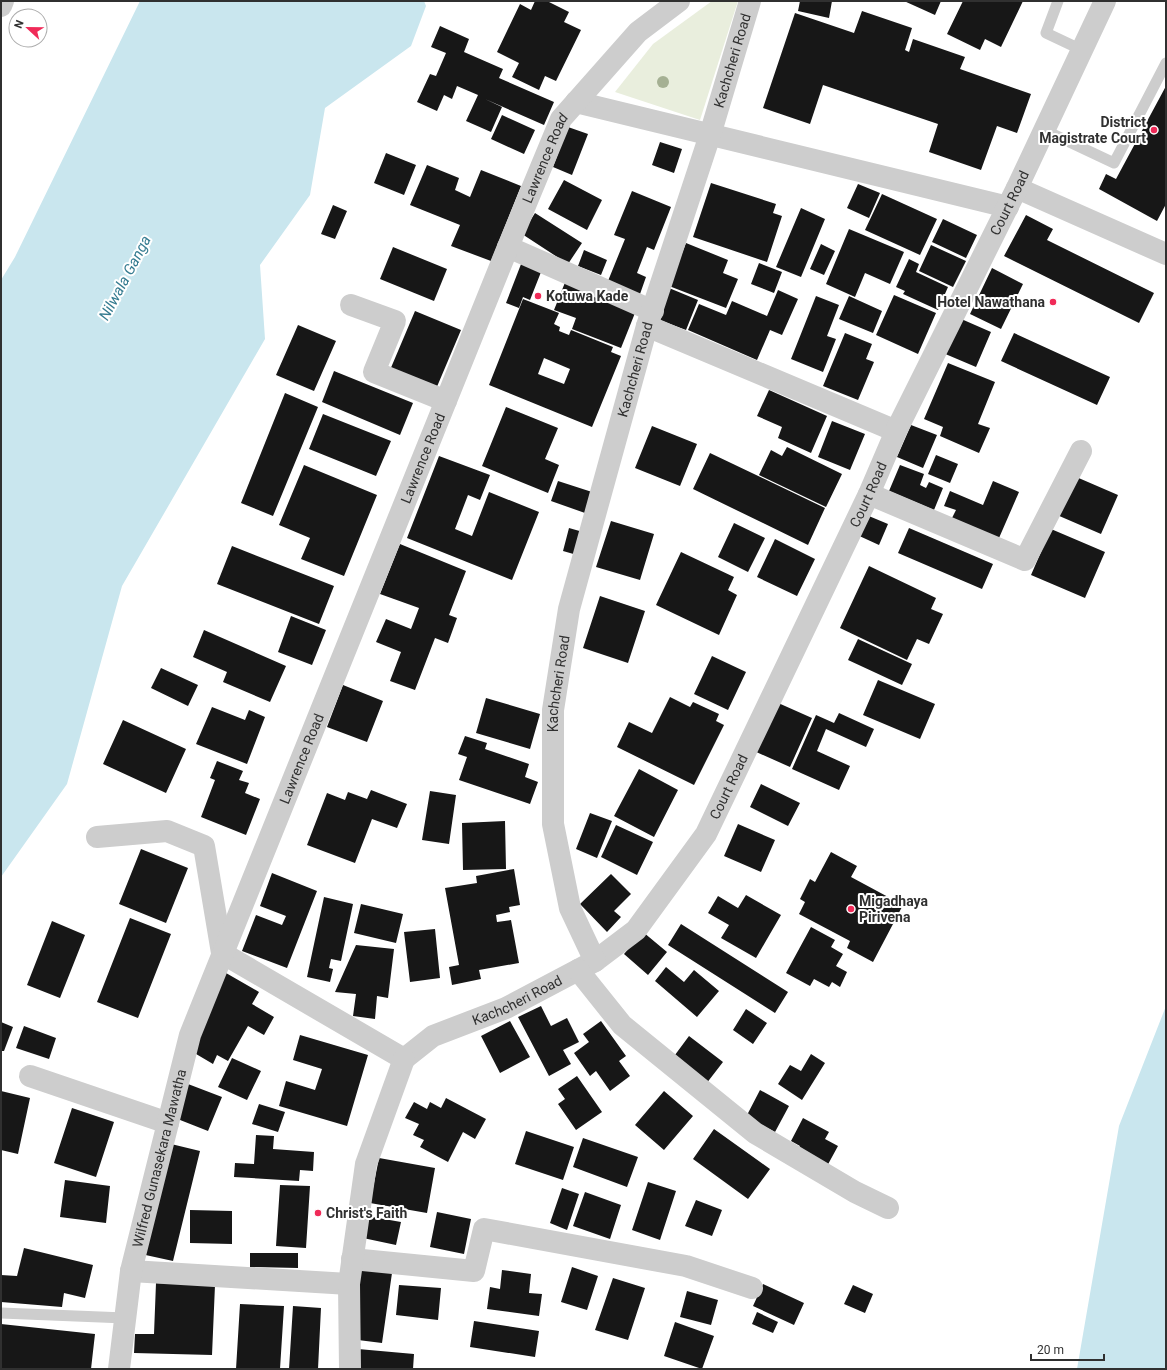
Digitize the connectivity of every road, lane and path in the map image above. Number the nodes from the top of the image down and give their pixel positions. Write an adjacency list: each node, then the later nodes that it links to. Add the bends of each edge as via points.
1 (3, 1): 6 (street)
2 (750, 1): 11 (street, Kachcheri Road)
3 (1058, 1): 7 (lane, via 1046,33)
4 (1105, 1): 7 (street, Court Road)
5 (669, 3): 9 (street, Lawrence Road, via 638,32)
6 (1, 6)
7 (1082, 50): 10 (street, Court Road)
8 (1166, 63): 10 (lane, via 1114,163)
9 (576, 102): 11 (street); 13 (street, Lawrence Road, via 561,119)
10 (1044, 130): 12 (street, Court Road)
11 (710, 135): 12 (street); 16 (street, Kachcheri Road)
12 (1013, 198): 14 (street); 18 (street, Court Road)
13 (508, 247): 16 (street); 17 (street, Lawrence Road)
14 (1166, 254)
15 (351, 305): 17 (street, via 395,321 374,372)
16 (650, 319): 18 (street); 23 (street, Kachcheri Road, via 569,609 553,710 553,824 570,908)
17 (446, 401): 22 (street, Lawrence Road)
18 (896, 431): 20 (street, Court Road)
19 (1081, 450): 20 (street, via 1025,560)
20 (869, 494): 23 (street, Court Road, via 706,834 636,930)
21 (97, 837): 22 (street, via 168,831 204,846)
22 (222, 954): 24 (street); 26 (street, Wilfred Gunasekara Mawatha, via 190,1035)
23 (586, 965): 24 (street, Kachcheri Road, via 506,1008 433,1036); 27 (street, via 622,1025 755,1133 855,1192)
24 (404, 1058): 28 (street, via 366,1164)
25 (30, 1076): 26 (street)
26 (168, 1123): 29 (street, Wilfred Gunasekara Mawatha)
27 (888, 1208)
28 (352, 1259): 30 (street); 31 (street, via 474,1271 484,1229 686,1266)
29 (131, 1271): 30 (street); 33 (street, Wilfred Gunasekara Mawatha)
30 (349, 1284): 35 (street)
31 (752, 1288)
32 (1, 1313): 33 (lane)
33 (125, 1318): 34 (street, Wilfred Gunasekara Mawatha)
34 (119, 1369)
35 (350, 1369)

